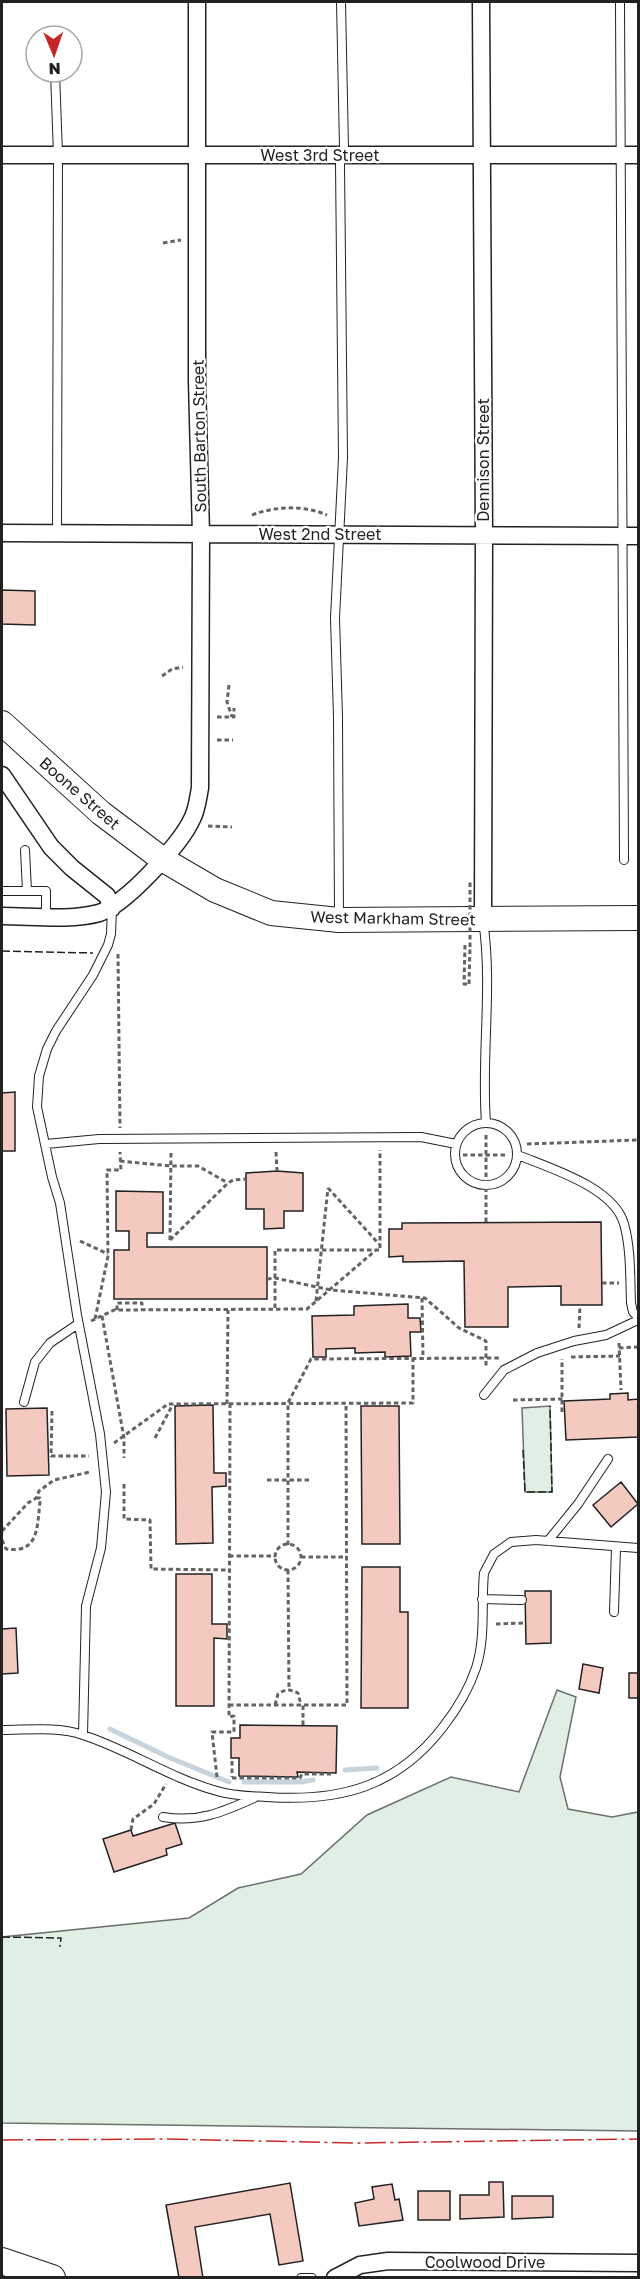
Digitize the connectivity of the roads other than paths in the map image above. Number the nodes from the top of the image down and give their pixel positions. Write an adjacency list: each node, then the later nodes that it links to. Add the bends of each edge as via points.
1 (197, 2): 8 (street, South Barton Street)
2 (341, 2): 9 (lane)
3 (481, 2): 10 (street, Dennison Street)
4 (620, 2): 11 (lane)
5 (55, 84): 7 (lane)
6 (2, 155): 7 (street, West 3rd Street)
7 (58, 155): 8 (street, West 3rd Street); 14 (lane)
8 (197, 155): 9 (street, West 3rd Street); 15 (street, South Barton Street)
9 (342, 155): 10 (street, West 3rd Street); 12 (lane)
10 (481, 155): 11 (street, West 3rd Street); 16 (street, Dennison Street)
11 (630, 155): 17 (lane)
12 (341, 529): 15 (street, West 2nd Street); 16 (street, West 2nd Street); 30 (lane, via 336,618)
13 (2, 533): 14 (street, West 2nd Street)
14 (57, 533): 15 (street, West 2nd Street)
15 (201, 534): 21 (street, South Barton Street, via 200,788 185,833)
16 (484, 535): 17 (street, West 2nd Street); 29 (street, Dennison Street)
17 (631, 536): 22 (lane)
18 (2, 723): 21 (main road, Boone Street, via 101,813)
19 (2, 776): 25 (street, via 51,847 107,896)
20 (25, 850): 24 (lane)
21 (162, 859): 25 (street); 30 (main road, West Markham Street, via 215,890 270,913)
22 (624, 860)
23 (2, 891): 24 (lane)
24 (27, 891): 27 (lane, via 46,891)
25 (112, 908): 27 (street, via 91,915); 32 (lane, via 108,945 56,1031 39,1076 37,1107)
26 (2, 916): 27 (street)
27 (46, 916)
28 (639, 918): 29 (main road, West Markham Street)
29 (483, 919): 30 (main road, West Markham Street); 31 (lane, via 487,959)
30 (339, 920)
31 (486, 1123): 33 (lane, via 468,1129); 34 (lane, via 504,1129 516,1144)
32 (46, 1144): 33 (lane, via 99,1138 421,1137); 36 (lane, via 60,1203)
33 (456, 1144): 34 (lane, via 457,1167 477,1185 504,1180 512,1173)
34 (518, 1155): 35 (lane, via 609,1199 624,1223 631,1303)
35 (639, 1318): 37 (lane, via 606,1335 574,1341 529,1357 504,1370)
36 (78, 1324): 38 (lane, via 50,1343 35,1362); 47 (lane, via 102,1449 105,1510 101,1548 87,1606)
37 (484, 1395)
38 (24, 1402)
39 (608, 1459): 40 (lane)
40 (548, 1541): 41 (lane); 43 (lane, via 511,1542 501,1548 487,1564)
41 (616, 1548): 42 (lane); 45 (lane)
42 (639, 1548)
43 (482, 1599): 44 (lane); 48 (lane, via 477,1666 470,1686 435,1738 409,1764 367,1787 338,1794)
44 (522, 1600)
45 (614, 1612)
46 (2, 1730): 47 (lane)
47 (83, 1735): 48 (lane, via 190,1783)
48 (257, 1797): 49 (lane, via 216,1815 176,1820)
49 (163, 1817)
50 (2, 2261): 53 (main road)
51 (639, 2263): 52 (street, Coolwood Drive)
52 (561, 2270): 56 (street, Coolwood Drive, via 379,2262 360,2265)
53 (52, 2277)
54 (301, 2277): 55 (lane)
55 (312, 2277)
56 (335, 2277)

